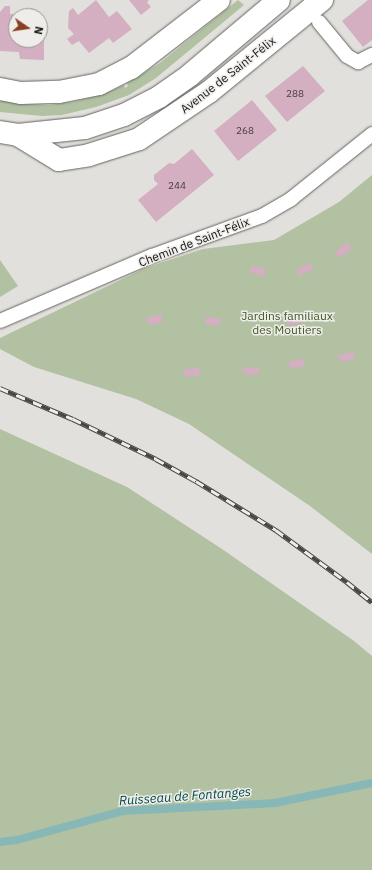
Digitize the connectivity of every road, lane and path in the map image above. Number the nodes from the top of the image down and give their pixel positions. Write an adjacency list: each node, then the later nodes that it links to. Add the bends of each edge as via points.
1 (219, 0): 6 (street, via 131,68 99,84 59,92 21,93)
2 (279, 0): 7 (street, Avenue de Saint-Félix, via 190,75 159,97 124,115 85,128)
3 (322, 0): 7 (street, Avenue de Saint-Félix, via 209,92 139,139 59,164)
4 (319, 22): 5 (lane, via 347,56 358,62)
5 (372, 55)
6 (0, 88)
7 (9, 134)
8 (372, 134): 9 (lane, Chemin de Saint-Félix, via 291,199 262,216 152,256)
9 (0, 321)

